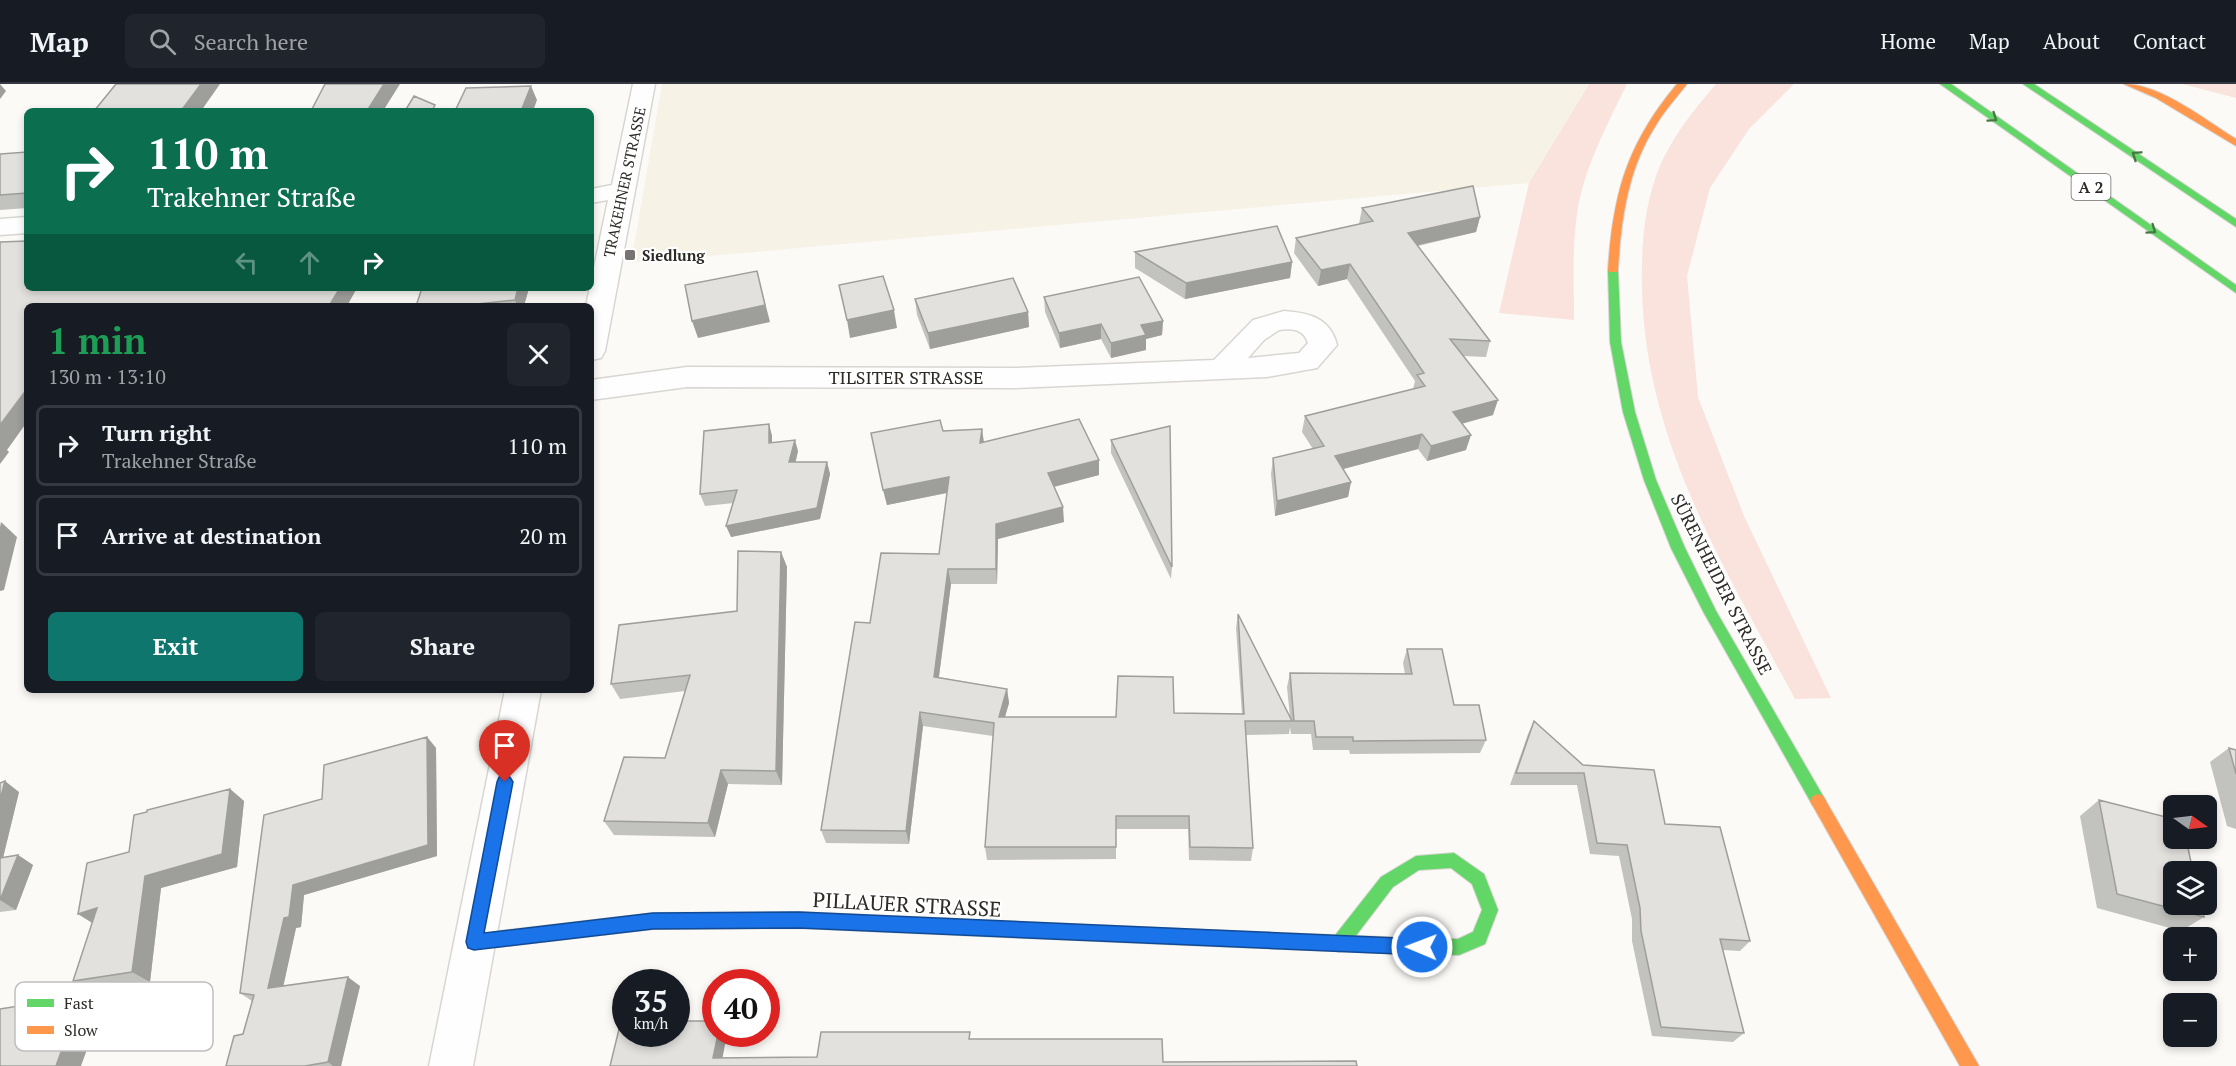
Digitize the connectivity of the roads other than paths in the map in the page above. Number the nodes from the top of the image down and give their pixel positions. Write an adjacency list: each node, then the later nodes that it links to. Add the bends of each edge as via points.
1 (644, 84): 7 (street, TRAKEHNER STRASSE)
2 (1682, 84): 21 (main road, SÜRENHEIDER STRASSE, via 1659,109 1641,141 1627,173 1617,219 1614,315 1623,389 1643,460 1705,598)
3 (1945, 84): 13 (main road, A 2, one-way to 13)
4 (2028, 84): 9 (main road, one-way to 4)
5 (2128, 84): 6 (main road, via 2159,96)
6 (2236, 143)
7 (622, 190): 8 (street); 12 (street, TRAKEHNER STRASSE)
8 (594, 195)
9 (2236, 224)
10 (24, 225): 11 (street)
11 (0, 227)
12 (599, 260): 14 (street, TRAKEHNER STRASSE)
13 (2236, 290)
14 (594, 317)
15 (1222, 369): 16 (street, TILSITER STRASSE, via 1015,378 687,377)
16 (594, 390)
17 (522, 693): 18 (street)
18 (474, 942): 19 (main road, PILLAUER STRASSE, via 653,921 799,920); 20 (street)
19 (1340, 944): 19 (main road, PILLAUER STRASSE, via 1458,947 1479,938 1490,910 1478,879 1454,860 1416,863 1387,882)
20 (451, 1066)
21 (1970, 1066)

